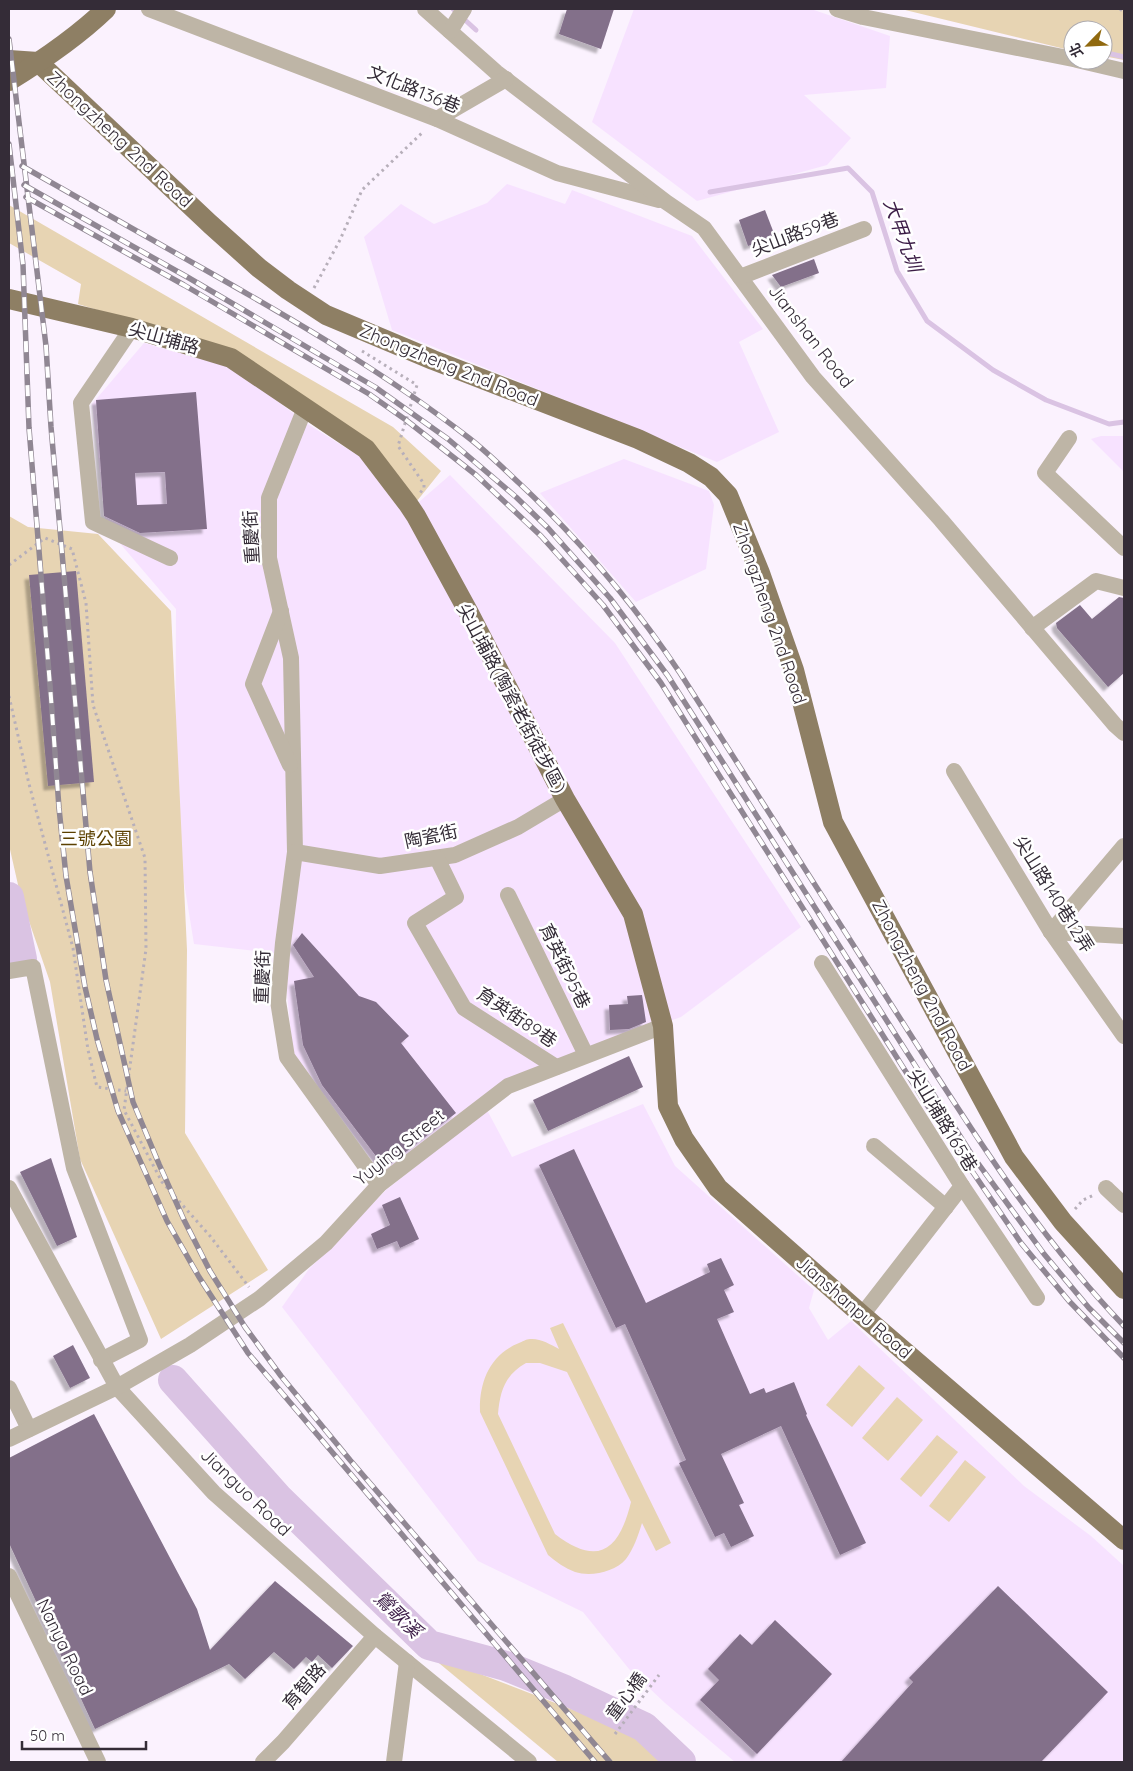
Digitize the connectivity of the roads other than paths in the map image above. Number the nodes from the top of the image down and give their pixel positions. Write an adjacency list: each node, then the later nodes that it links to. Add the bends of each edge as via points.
1 (106, 9): 8 (main road)
2 (149, 9): 11 (street, 文化路136巷)
3 (424, 9): 5 (street, Jianshan Road)
4 (837, 9): 6 (street, via 862,17)
5 (456, 21): 9 (street, Jianshan Road)
6 (1063, 57)
7 (10, 60): 8 (main road)
8 (38, 62): 10 (main road); 47 (main road, Zhongzheng 2nd Road, via 259,268 326,315 638,440 704,472 728,495 794,670 833,822 1014,1157 1063,1222)
9 (506, 79): 11 (street); 12 (street, Jianshan Road)
10 (9, 81)
11 (437, 119): 12 (street, 文化路136巷, via 557,173)
12 (666, 202): 14 (street, Jianshan Road, via 704,228)
13 (864, 228): 14 (street, 尖山路59巷)
14 (740, 277): 23 (street, Jianshan Road, via 813,377 942,520)
15 (9, 299): 16 (main road, 尖山埔路)
16 (132, 328): 17 (main road, 尖山埔路, via 231,358); 20 (street, via 81,403 93,522)
17 (305, 408): 22 (street, 重慶街, via 269,498 270,558); 27 (main road, 尖山埔路(陶瓷老街徒步區), via 366,449 408,504 469,613)
18 (1069, 438): 19 (street, via 1045,474)
19 (1124, 548)
20 (170, 558)
21 (1124, 588): 23 (street, via 1096,581)
22 (281, 611): 26 (street, 重慶街, via 291,658); 26 (street, 重慶街, via 253,684)
23 (1032, 628): 24 (street, Jianshan Road)
24 (1124, 733)
25 (954, 771): 32 (street, 尖山路140巷12弄)
26 (292, 772): 29 (street, 重慶街)
27 (565, 799): 30 (street, 陶瓷街, via 518,827 454,855); 36 (main road, 尖山埔路(陶瓷老街徒步區), via 633,914)
28 (1124, 846): 32 (street)
29 (294, 852): 30 (street, 陶瓷街, via 380,866); 41 (street, 重慶街, via 278,1001 287,1056)
30 (437, 858): 39 (street, 育英街89巷, via 456,897 415,923 464,1008)
31 (508, 894): 38 (street, 育英街95巷)
32 (1051, 932): 33 (street); 37 (street, 尖山路140巷12弄)
33 (1124, 936)
34 (822, 963): 42 (street, 尖山埔路165巷)
35 (9, 971): 50 (street, via 33,967 74,1168 140,1340)
36 (663, 1026): 38 (street, Yuying Street); 49 (main road, Jianshanpu Road, via 668,1106 689,1146 718,1188)
37 (1124, 1036)
38 (586, 1055): 39 (street, Yuying Street)
39 (556, 1067): 41 (street, Yuying Street, via 508,1086)
40 (874, 1146): 46 (street)
41 (379, 1185): 51 (street, Yuying Street, via 326,1243 259,1299 190,1345)
42 (962, 1186): 46 (street, 尖山埔路165巷); 48 (street)
43 (9, 1188): 50 (street, Jianguo Road)
44 (1106, 1188): 45 (street)
45 (1124, 1205)
46 (946, 1207): 49 (street, 尖山埔路165巷)
47 (1124, 1289)
48 (1038, 1298)
49 (862, 1315): 55 (main road, Jianshanpu Road)
50 (102, 1360): 51 (street, Jianguo Road)
51 (117, 1387): 53 (street); 57 (street, Jianguo Road, via 214,1493)
52 (9, 1388): 53 (street)
53 (29, 1429): 54 (street)
54 (9, 1439)
55 (1124, 1540)
56 (9, 1576): 59 (street, Nanya Road)
57 (375, 1636): 58 (street, Jianguo Road); 60 (street, 育智路)
58 (407, 1662): 61 (street); 62 (street, Jianguo Road)
59 (98, 1762)
60 (263, 1762)
61 (394, 1762)
62 (529, 1762)

